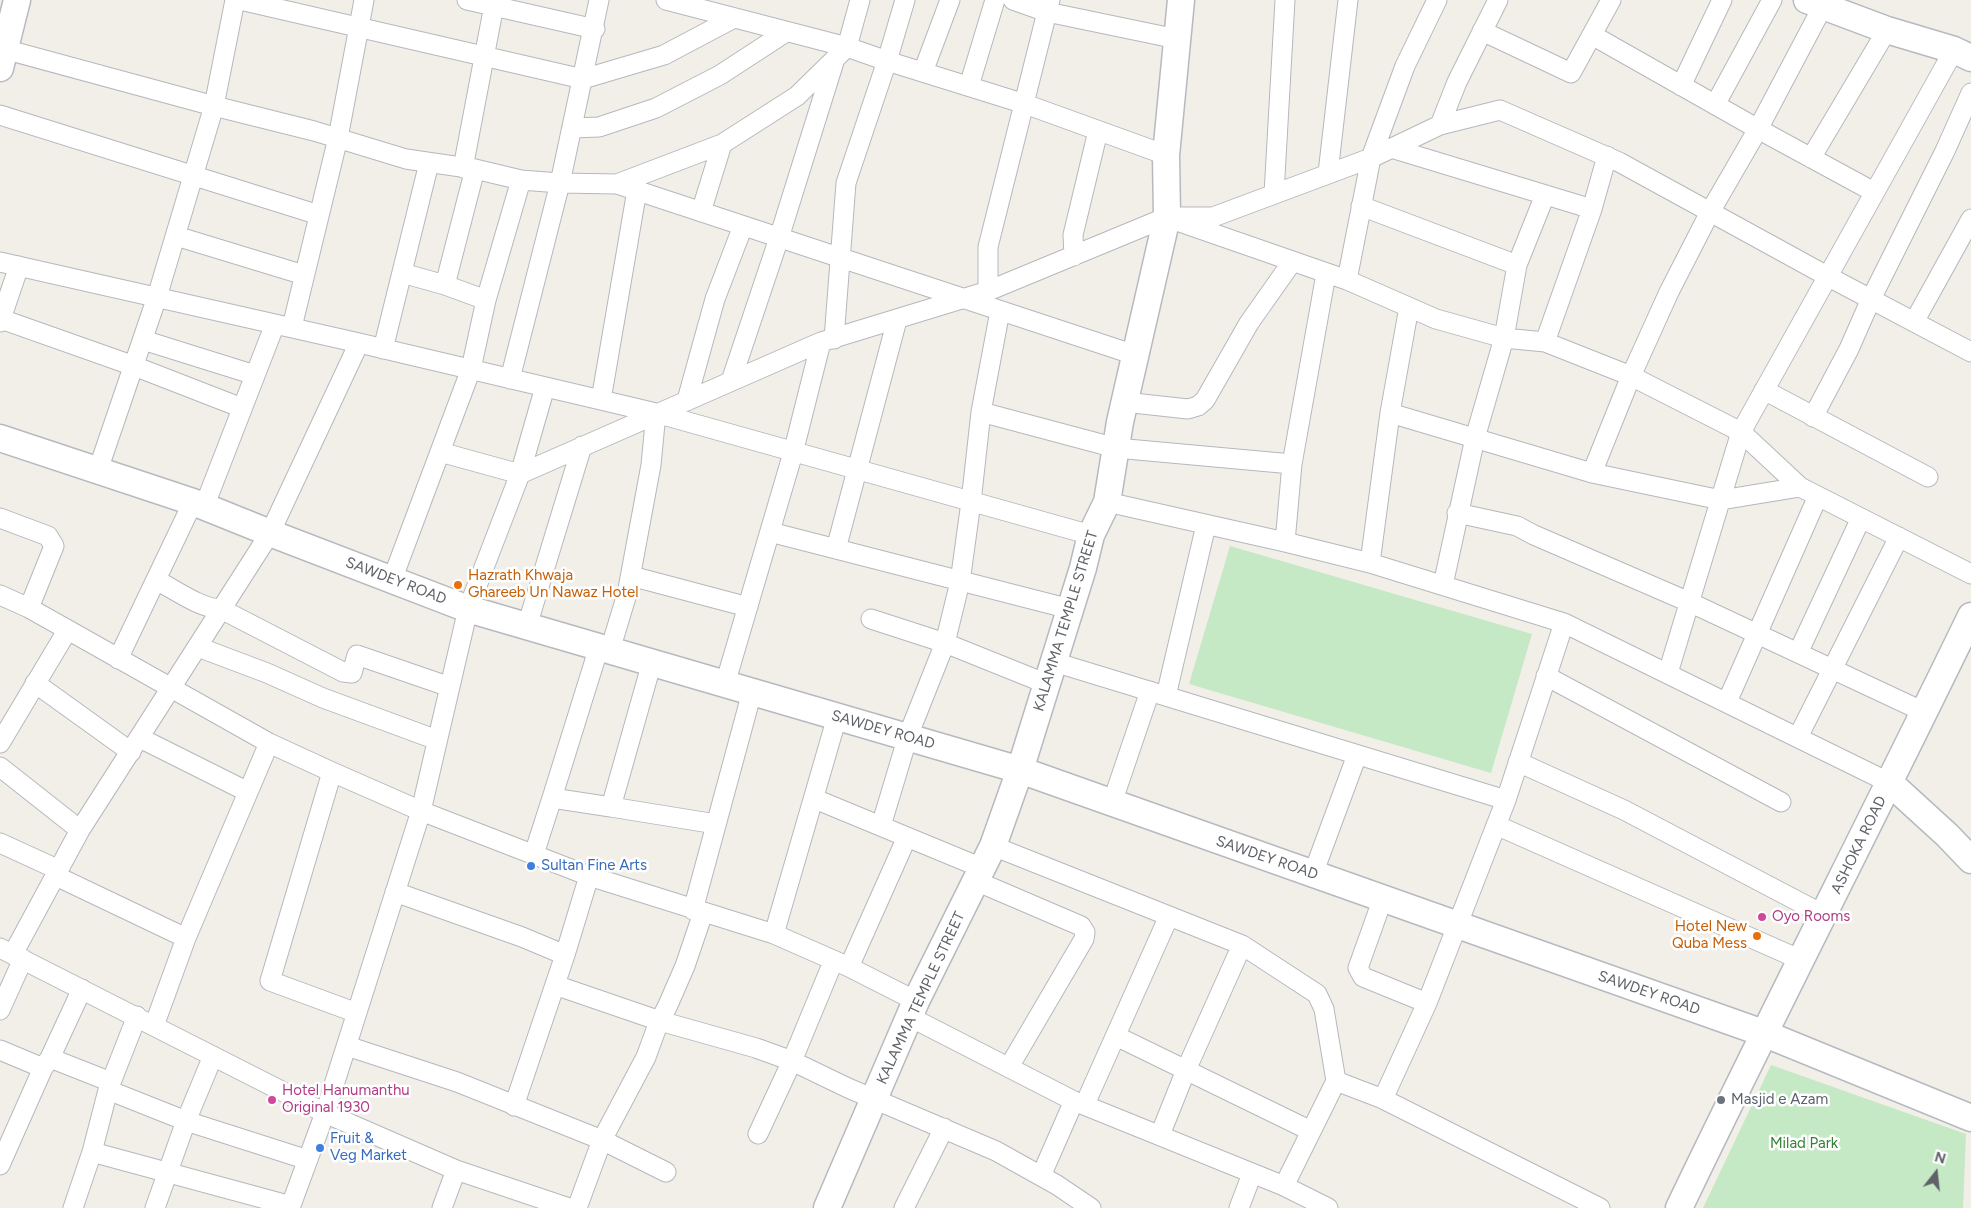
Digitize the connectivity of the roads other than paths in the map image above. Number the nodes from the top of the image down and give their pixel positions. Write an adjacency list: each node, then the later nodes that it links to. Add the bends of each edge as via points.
1 (17, 0): 34 (street)
2 (235, 0): 44 (street)
3 (240, 0): 25 (street)
4 (364, 0): 25 (street)
5 (466, 0): 21 (street)
6 (599, 0): 26 (street)
7 (860, 0): 32 (street)
8 (905, 0): 36 (street)
9 (950, 0): 37 (street)
10 (995, 0): 39 (street)
11 (1014, 0): 23 (street)
12 (1181, 0): 31 (street, KALAMMA TEMPLE STREET)
13 (1285, 0): 66 (street)
14 (1348, 0): 59 (street)
15 (1437, 0): 55 (street, via 1405,66)
16 (1498, 0): 28 (street)
17 (1611, 0): 30 (street)
18 (1722, 0): 40 (street)
19 (1772, 0): 43 (street)
20 (674, 1): 24 (street)
21 (494, 3): 26 (street); 35 (street)
22 (1815, 3): 27 (street); 48 (street)
23 (1049, 6): 31 (street); 42 (street)
24 (728, 11): 29 (street); 38 (street, via 664,55)
25 (359, 27): 35 (street); 50 (street)
26 (595, 29): 38 (street)
27 (1888, 30): 33 (street); 56 (street)
28 (1482, 31): 30 (street, via 1571,73); 46 (street)
29 (786, 32): 32 (street); 47 (street, via 720,75 656,108 600,127)
30 (1592, 35): 40 (street)
31 (1177, 40): 53 (street, KALAMMA TEMPLE STREET)
32 (841, 52): 36 (street); 51 (street, via 797,96); 77 (street)
33 (1962, 54): 65 (street)
34 (2, 55): 44 (street)
35 (484, 56): 38 (street); 58 (street)
36 (887, 61): 37 (street); 79 (street, via 846,182)
37 (923, 72): 39 (street)
38 (583, 79): 47 (street)
39 (969, 86): 42 (street)
40 (1681, 86): 43 (street)
41 (1971, 93): 92 (street)
42 (1025, 104): 49 (street); 90 (street, via 988,247)
43 (1715, 105): 48 (street)
44 (214, 106): 50 (street); 60 (street)
45 (0, 115): 60 (street)
46 (1440, 125): 52 (street); 54 (street, via 1500,110)
47 (572, 128): 62 (street)
48 (1758, 129): 56 (street); 71 (street)
49 (1098, 131): 53 (street); 78 (street, via 1073,234)
50 (338, 138): 57 (street); 72 (street)
51 (722, 144): 63 (street); 70 (street)
52 (1392, 148): 55 (street); 67 (street)
53 (1166, 156): 73 (street, KALAMMA TEMPLE STREET)
54 (1608, 156): 69 (street); 71 (street)
55 (1371, 158): 59 (street); 68 (street)
56 (1811, 158): 65 (street)
57 (429, 163): 58 (street); 84 (street)
58 (469, 168): 61 (street); 89 (street)
59 (1328, 173): 66 (street)
60 (193, 176): 72 (street); 76 (street)
61 (521, 180): 62 (street); 93 (street)
62 (560, 183): 63 (street); 113 (street)
63 (617, 184): 64 (street)
64 (637, 190): 70 (street); 117 (street)
65 (1874, 192): 87 (street)
66 (1274, 194): 73 (street, via 1213,217)
67 (1545, 195): 69 (street); 82 (street)
68 (1361, 206): 82 (street); 88 (street)
69 (1592, 209): 104 (street)
70 (701, 212): 75 (street)
71 (1710, 212): 87 (street); 112 (street)
72 (319, 215): 86 (street)
73 (1167, 217): 78 (street); 81 (street); 108 (street, KALAMMA TEMPLE STREET)
74 (1971, 219): 99 (street)
75 (743, 226): 77 (street); 118 (street, via 714,299)
76 (176, 236): 86 (street); 91 (street)
77 (779, 238): 79 (street); 114 (street)
78 (1074, 256): 90 (street)
79 (840, 258): 94 (street); 103 (street)
80 (0, 262): 83 (street)
81 (1292, 262): 85 (street); 119 (street, via 1249,323 1205,400 1198,406 1188,409)
82 (1517, 265): 101 (street)
83 (19, 266): 91 (street); 97 (street)
84 (402, 273): 89 (street); 107 (street)
85 (1326, 274): 88 (street); 132 (street)
86 (304, 275): 100 (street)
87 (1827, 276): 92 (street); 116 (street)
88 (1347, 280): 95 (street)
89 (445, 285): 93 (street)
90 (988, 291): 94 (street)
91 (158, 297): 100 (street); 102 (street)
92 (1871, 299): 99 (street); 124 (street)
93 (486, 300): 110 (street)
94 (964, 300): 96 (street); 98 (street)
95 (1409, 307): 101 (street); 123 (street)
96 (1000, 312): 108 (street); 121 (street)
97 (0, 320): 109 (street)
98 (897, 320): 103 (street); 134 (street)
99 (1914, 322): 106 (street)
100 (283, 326): 105 (street); 111 (street)
101 (1504, 338): 104 (street); 127 (street)
102 (143, 340): 109 (street); 111 (street)
103 (827, 341): 114 (street); 131 (street)
104 (1545, 342): 112 (street)
105 (358, 343): 107 (street); 149 (street)
106 (1970, 347)
107 (383, 349): 110 (street)
108 (1135, 355): 119 (street, KALAMMA TEMPLE STREET)
109 (134, 366): 120 (street); 133 (street)
110 (471, 370): 113 (street); 130 (street)
111 (255, 375): 120 (street)
112 (1631, 376): 125 (street); 135 (street)
113 (510, 379): 115 (street)
114 (731, 382): 118 (street)
115 (546, 387): 117 (street); 136 (street)
116 (1764, 390): 124 (street); 125 (street)
117 (602, 400): 122 (street)
118 (686, 400): 122 (street)
119 (1124, 402): 129 (street, KALAMMA TEMPLE STREET)
120 (242, 408): 143 (street)
121 (981, 412): 129 (street); 141 (street)
122 (656, 413): 128 (street); 131 (street); 156 (street, via 651,465)
123 (1390, 413): 127 (street); 154 (street)
124 (1813, 417): 137 (street)
125 (1741, 432): 138 (street); 140 (street)
126 (0, 438): 133 (street, SAWDEY ROAD)
127 (1475, 438): 135 (street); 144 (street)
128 (582, 446): 136 (street); 171 (street)
129 (1116, 448): 132 (street); 142 (street, KALAMMA TEMPLE STREET)
130 (440, 452): 136 (street); 158 (street)
131 (793, 453): 134 (street); 148 (street)
132 (1292, 464): 152 (street)
133 (98, 470): 143 (street, SAWDEY ROAD)
134 (857, 470): 141 (street); 153 (street)
135 (1592, 473): 140 (street)
136 (520, 474): 165 (street)
137 (1928, 477)
138 (1800, 487): 139 (street); 140 (street)
139 (1818, 496): 146 (street); 173 (street)
140 (1720, 500): 162 (street)
141 (972, 502): 150 (street); 159 (street)
142 (1107, 502): 147 (street); 150 (street, KALAMMA TEMPLE STREET)
143 (198, 505): 149 (street, SAWDEY ROAD); 157 (street)
144 (1457, 513): 160 (street); 162 (street, via 1517,526)
145 (0, 518): 164 (street, via 48,536 54,546)
146 (1861, 518): 151 (street); 177 (street)
147 (1206, 525): 152 (street); 189 (street)
148 (770, 532): 153 (street); 163 (street)
149 (270, 534): 158 (street, SAWDEY ROAD); 166 (street)
150 (1091, 535): 167 (street, KALAMMA TEMPLE STREET)
151 (1899, 537): 155 (street); 180 (street)
152 (1285, 542): 154 (street)
153 (836, 549): 159 (street)
154 (1370, 563): 160 (street)
155 (1971, 574)
156 (631, 576): 163 (street); 176 (street)
157 (156, 580): 166 (street, via 203,605); 178 (street)
158 (392, 580): 165 (street, SAWDEY ROAD)
159 (960, 582): 167 (street); 174 (street)
160 (1443, 585): 170 (street)
161 (1, 600): 164 (street)
162 (1689, 602): 173 (street); 182 (street)
163 (748, 607): 185 (street)
164 (29, 608): 172 (street)
165 (468, 608): 171 (street, SAWDEY ROAD); 186 (street)
166 (221, 609): 175 (street); 186 (street, via 342,672 352,673 358,655)
167 (1070, 609): 181 (street, KALAMMA TEMPLE STREET)
168 (1971, 616): 191 (street, ASHOKA ROAD)
169 (871, 619): 174 (street)
170 (1564, 623): 182 (street); 183 (street)
171 (527, 626): 176 (street, SAWDEY ROAD)
172 (67, 631): 178 (street); 184 (street)
173 (1756, 634): 177 (street); 190 (street)
174 (945, 643): 181 (street); 193 (street)
175 (198, 647): 187 (street); 195 (street)
176 (605, 649): 179 (street, SAWDEY ROAD); 206 (street)
177 (1798, 653): 180 (street)
178 (118, 659): 187 (street)
179 (652, 662): 185 (street, SAWDEY ROAD); 211 (street)
180 (1832, 669): 191 (street); 194 (street)
181 (1050, 673): 189 (street); 202 (street, KALAMMA TEMPLE STREET)
182 (1668, 673): 190 (street)
183 (1546, 676): 200 (street); 209 (street)
184 (35, 683): 196 (street); 198 (street)
185 (725, 684): 188 (street, SAWDEY ROAD)
186 (450, 687): 195 (street)
187 (171, 689): 197 (street); 198 (street)
188 (752, 692): 192 (street, SAWDEY ROAD); 213 (street)
189 (1158, 694): 199 (street); 210 (street)
190 (1727, 702): 194 (street)
191 (1924, 712): 204 (street, ASHOKA ROAD)
192 (838, 717): 193 (street, SAWDEY ROAD); 207 (street)
193 (908, 736): 202 (street, SAWDEY ROAD); 215 (street)
194 (1798, 737): 204 (street)
195 (437, 740): 212 (street)
196 (0, 743)
197 (269, 743): 203 (street); 205 (street)
198 (135, 745): 205 (street); 216 (street)
199 (1357, 754): 208 (street); 223 (street)
200 (1518, 762): 208 (street); 228 (street, via 1624,810)
201 (0, 767): 216 (street)
202 (1020, 770): 210 (street, SAWDEY ROAD); 221 (street, KALAMMA TEMPLE STREET)
203 (332, 772): 212 (street); 243 (street, via 270,981)
204 (1890, 782): 220 (street); 228 (street, ASHOKA ROAD)
205 (248, 792): 232 (street)
206 (552, 798): 211 (street); 219 (street)
207 (814, 799): 215 (street); 231 (street)
208 (1506, 800): 214 (street)
209 (1782, 802)
210 (1112, 803): 223 (street, SAWDEY ROAD)
211 (610, 808): 213 (street)
212 (421, 811): 219 (street); 225 (street)
213 (716, 824): 227 (street)
214 (1496, 825): 230 (street); 236 (street)
215 (880, 826): 217 (street)
216 (80, 830): 222 (street)
217 (907, 837): 221 (street); 237 (street)
218 (0, 843): 222 (street)
219 (534, 854): 224 (street)
220 (1971, 860)
221 (984, 865): 229 (street); 241 (street, KALAMMA TEMPLE STREET); 254 (street, via 1081,926 1085,932 1084,940)
222 (57, 873): 232 (street); 234 (street)
223 (1313, 874): 226 (street, SAWDEY ROAD)
224 (589, 876): 227 (street); 235 (street)
225 (395, 892): 235 (street); 243 (street)
226 (1383, 898): 230 (street, SAWDEY ROAD); 240 (street, via 1359,973)
227 (698, 911): 231 (street); 245 (street, via 685,966)
228 (1824, 915): 236 (street, ASHOKA ROAD)
229 (1169, 916): 233 (street); 248 (street)
230 (1457, 924): 240 (street); 247 (street, SAWDEY ROAD)
231 (774, 934): 237 (street)
232 (186, 938): 246 (street)
233 (1242, 945): 255 (street); 256 (street, via 1317,994 1324,1008)
234 (12, 954): 239 (street); 242 (street)
235 (565, 955): 238 (street)
236 (1802, 960): 247 (street, ASHOKA ROAD)
237 (841, 964): 241 (street); 252 (street)
238 (555, 985): 245 (street); 261 (street)
239 (82, 989): 244 (street); 253 (street)
240 (1427, 1003): 259 (street)
241 (913, 1009): 254 (street); 258 (street, KALAMMA TEMPLE STREET)
242 (0, 1010)
243 (357, 1013): 249 (street)
244 (137, 1016): 246 (street); 257 (street)
245 (660, 1021): 252 (street); 269 (street, via 646,1057)
246 (154, 1026): 251 (street)
247 (1763, 1033): 263 (street, SAWDEY ROAD); 292 (street, ASHOKA ROAD)
248 (1116, 1036): 255 (street); 260 (street)
249 (346, 1046): 261 (street, via 457,1082); 262 (street)
250 (0, 1050): 253 (street)
251 (213, 1056): 262 (street); 264 (street)
252 (792, 1061): 258 (street); 267 (street)
253 (46, 1063): 257 (street); 272 (street)
254 (1009, 1068): 260 (street)
255 (1186, 1070): 266 (street); 268 (street)
256 (1336, 1081): 259 (street); 266 (street)
257 (110, 1086): 264 (street); 270 (street)
258 (874, 1098): 265 (street); 286 (street, KALAMMA TEMPLE STREET)
259 (1383, 1099): 291 (street)
260 (1080, 1103): 268 (street); 277 (street)
261 (514, 1106): 269 (street)
262 (326, 1112): 271 (street); 273 (street)
263 (1971, 1118)
264 (186, 1121): 271 (street); 275 (street)
265 (944, 1128): 277 (street); 287 (street)
266 (1312, 1131): 278 (street)
267 (758, 1134)
268 (1160, 1136): 276 (street)
269 (602, 1140): 274 (street); 285 (street)
270 (92, 1152): 275 (street); 281 (street)
271 (308, 1160): 280 (street)
272 (0, 1166)
273 (456, 1170): 279 (street); 283 (street)
274 (666, 1172)
275 (168, 1173): 280 (street); 282 (street)
276 (1252, 1174): 278 (street); 289 (street)
277 (1041, 1176): 288 (street)
278 (1284, 1186): 290 (street)
279 (528, 1201): 284 (street)
280 (290, 1207)
281 (73, 1208)
282 (155, 1208)
283 (442, 1208)
284 (569, 1208)
285 (577, 1208)
286 (827, 1208)
287 (904, 1208)
288 (1091, 1208)
289 (1239, 1208)
290 (1328, 1208)
291 (1600, 1208)
292 (1678, 1208)

